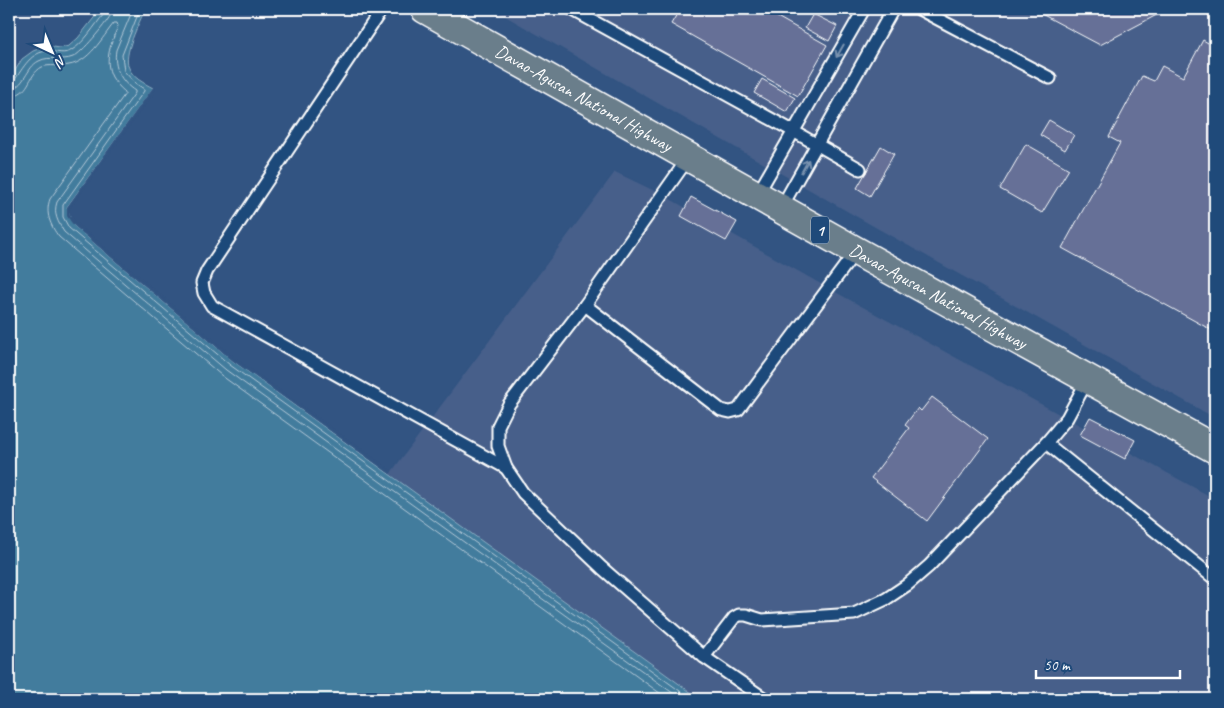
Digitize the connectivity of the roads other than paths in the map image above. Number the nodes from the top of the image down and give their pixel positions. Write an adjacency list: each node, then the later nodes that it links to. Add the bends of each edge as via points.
1 (382, 9): 19 (lane, via 207,271 202,283 204,293 212,306)
2 (571, 9): 8 (lane)
3 (864, 9): 8 (lane, one-way to 8)
4 (893, 9): 9 (lane)
5 (919, 9): 7 (lane)
6 (434, 11): 10 (highway, Davao-Agusan National Highway / 1)
7 (1050, 78)
8 (793, 131): 9 (lane); 12 (lane)
9 (816, 145): 11 (lane); 13 (lane, one-way to 9)
10 (689, 157): 12 (highway, Davao-Agusan National Highway / 1); 15 (lane)
11 (860, 169)
12 (757, 195): 13 (highway, Davao-Agusan National Highway / 1)
13 (781, 208): 14 (highway, Davao-Agusan National Highway / 1)
14 (856, 251): 15 (lane, via 738,410 730,412 721,410); 16 (highway, Davao-Agusan National Highway / 1)
15 (585, 305): 19 (lane, via 508,404 498,426 498,446)
16 (1088, 379): 17 (lane, via 1068,418); 18 (highway, Davao-Agusan National Highway / 1)
17 (1046, 443): 20 (lane); 21 (lane, via 929,566 886,599 854,614 762,620 739,615)
18 (1215, 449)
19 (506, 468): 21 (lane, via 530,500)
20 (1215, 579)
21 (704, 657): 22 (lane)
22 (765, 699)

